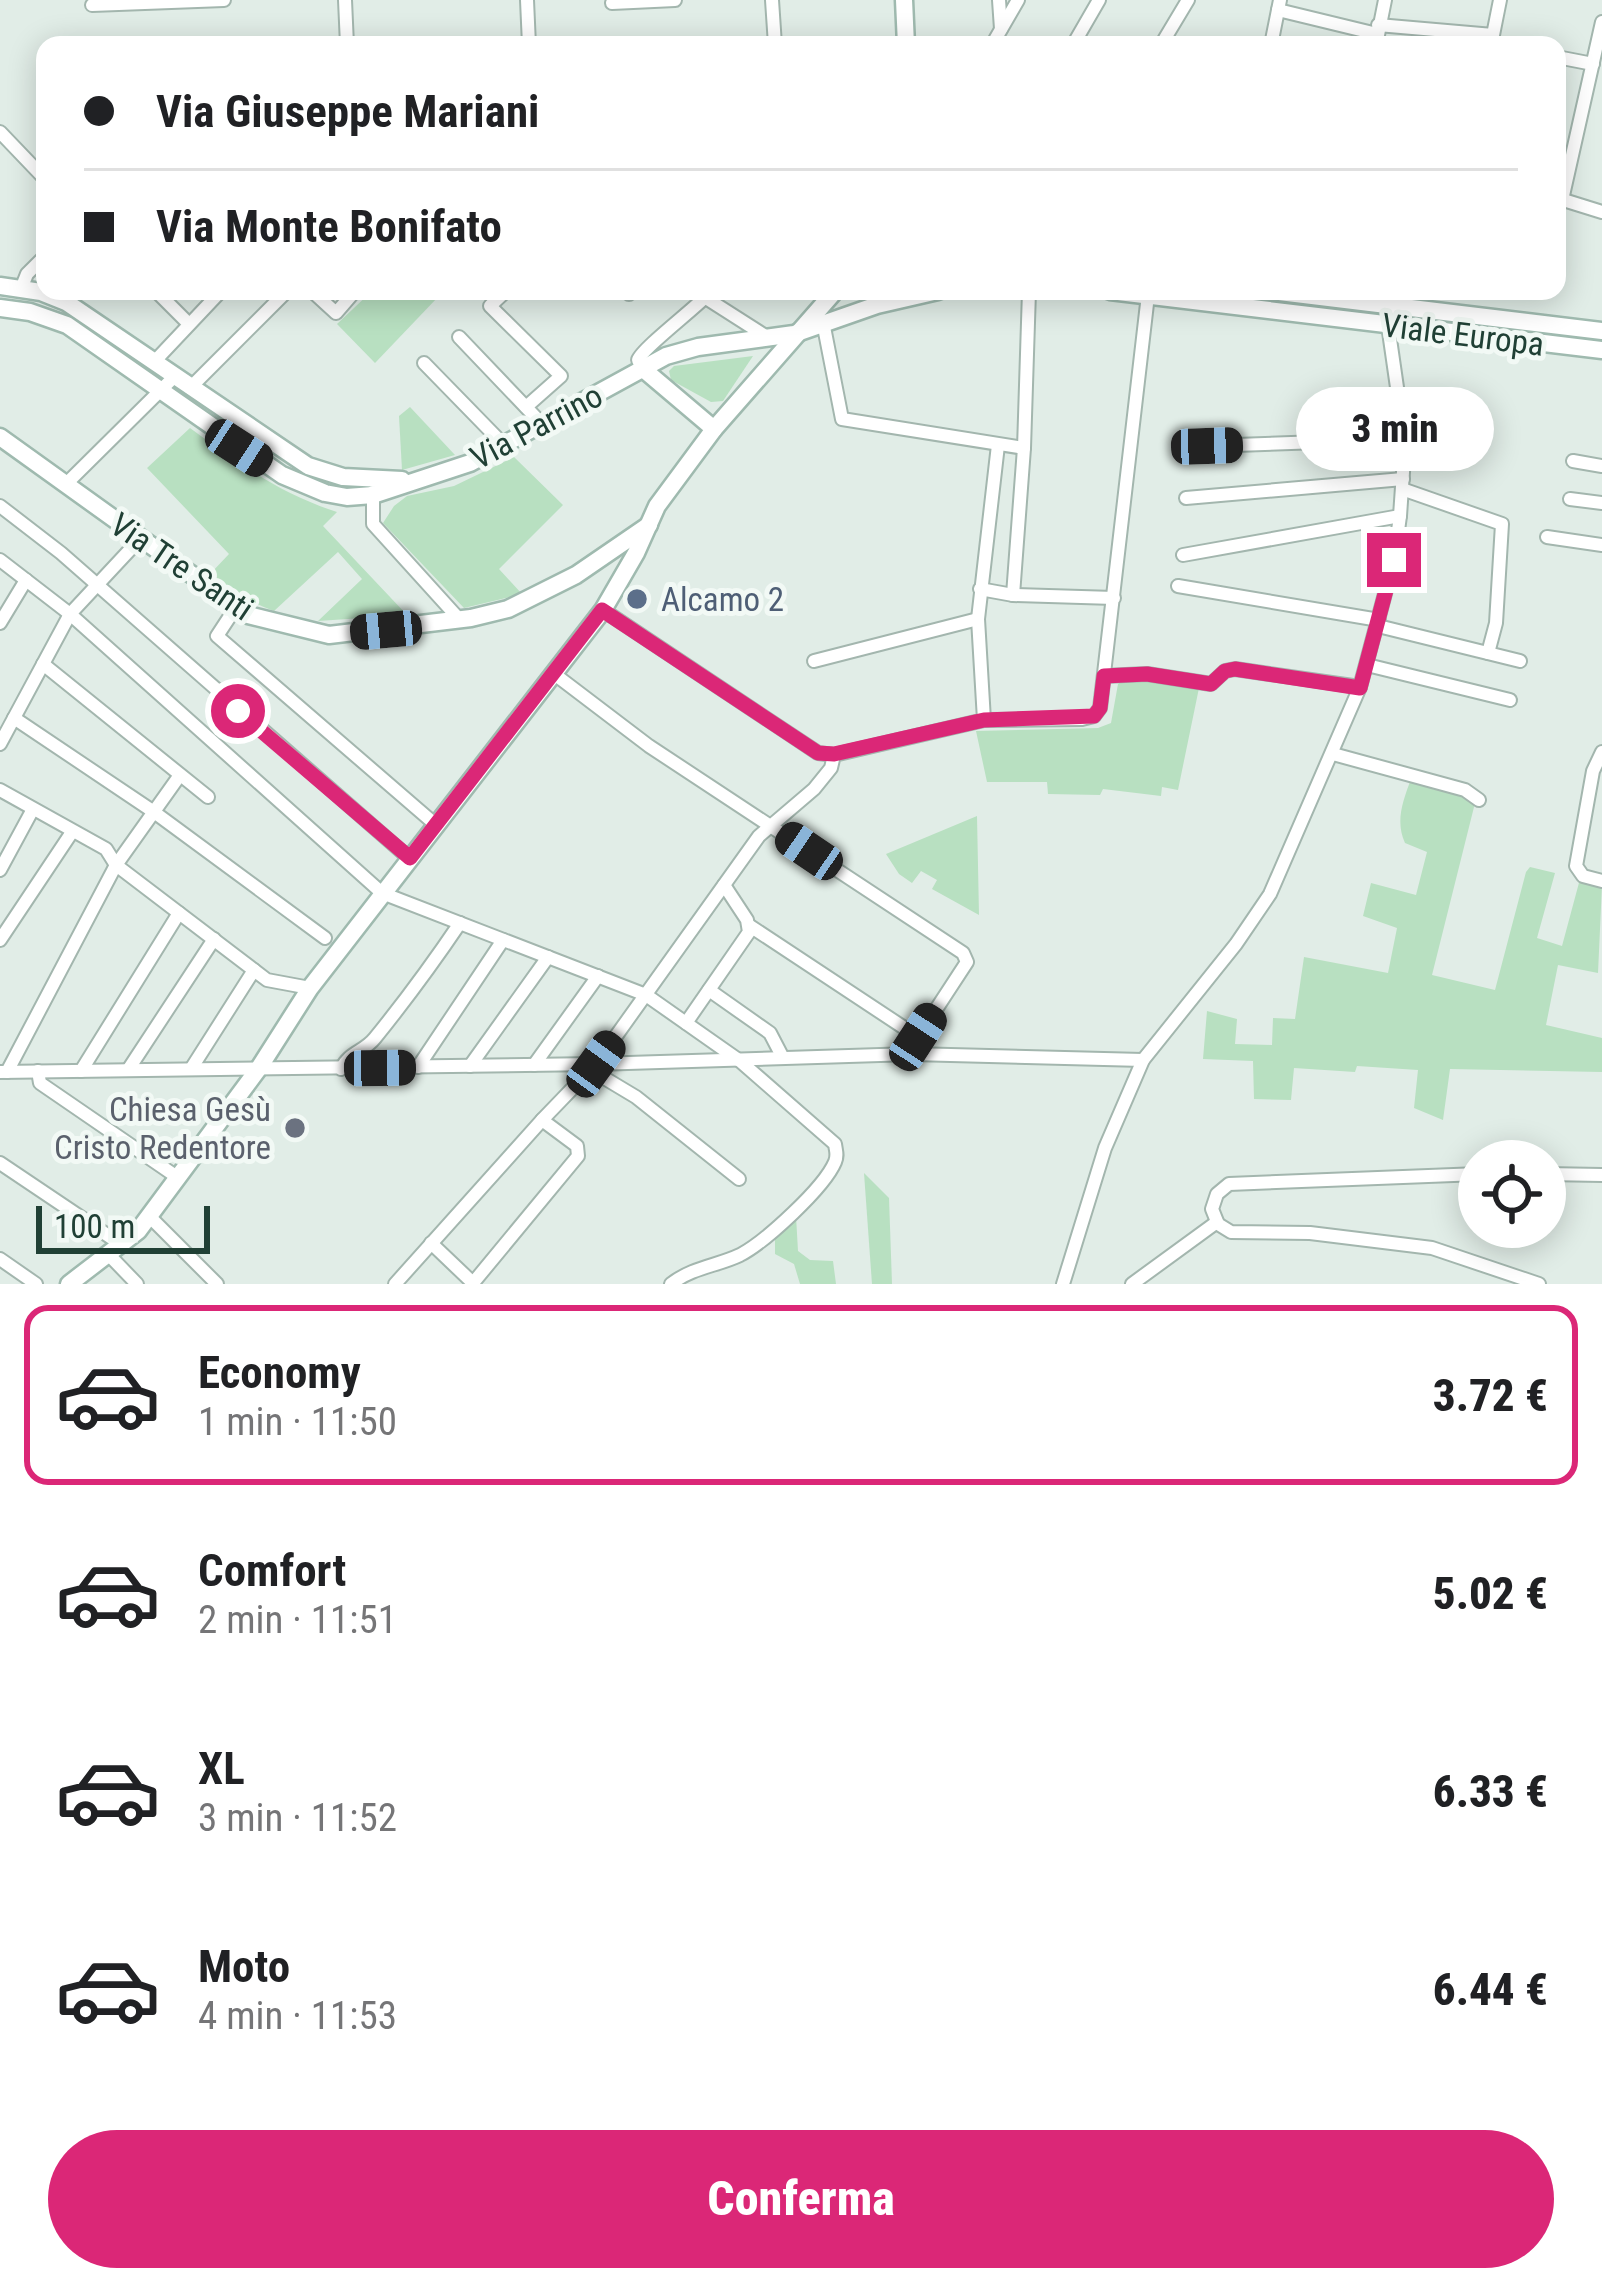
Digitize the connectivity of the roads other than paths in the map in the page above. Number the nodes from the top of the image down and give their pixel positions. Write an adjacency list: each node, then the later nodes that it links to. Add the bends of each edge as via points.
1 (212, 0): 2 (street); 15 (street)
2 (224, 0)
3 (345, 0): 20 (street)
4 (527, 0): 21 (street)
5 (675, 0): 14 (street)
6 (772, 0): 22 (street)
7 (904, 0): 23 (street)
8 (999, 0): 18 (street)
9 (1018, 0): 18 (street)
10 (1099, 0): 25 (street)
11 (1188, 0): 26 (street)
12 (1385, 0): 19 (street)
13 (1500, 0): 28 (street)
14 (612, 3)
15 (92, 5)
16 (1279, 5): 19 (street); 27 (street)
17 (1602, 22): 30 (street)
18 (1001, 30): 24 (street)
19 (1377, 35)
20 (346, 36)
21 (529, 36)
22 (774, 36)
23 (906, 36)
24 (997, 36)
25 (1078, 36)
26 (1166, 36)
27 (1273, 36)
28 (1493, 36)
29 (1566, 59): 30 (street)
30 (1593, 64): 33 (street)
31 (0, 132): 32 (street)
32 (36, 170)
33 (1566, 174)
34 (1566, 201): 35 (street)
35 (1602, 212)
36 (36, 265): 38 (street)
37 (0, 286): 38 (street, Via Parrino)
38 (21, 289): 39 (street, Via Parrino)
39 (36, 293)
40 (59, 300): 64 (street, Via Parrino)
41 (165, 300): 56 (street)
42 (212, 300): 56 (street)
43 (278, 300): 68 (street)
44 (322, 300): 45 (street, via 336,313)
45 (348, 300)
46 (496, 300): 69 (street, via 490,306 561,376)
47 (695, 300): 66 (street, via 674,328 640,351)
48 (707, 300): 61 (street)
49 (826, 300): 60 (street)
50 (901, 300): 58 (street, Via Parrino)
51 (1029, 300): 77 (street)
52 (1148, 300): 99 (street)
53 (1181, 300): 57 (street, Viale Europa)
54 (1399, 300): 59 (street, Viale Europa)
55 (0, 308): 67 (street, Via Parrino, via 68,325)
56 (189, 324): 64 (street)
57 (1388, 325): 63 (street, Viale Europa); 73 (street)
58 (824, 327): 60 (street, Via Parrino); 75 (street, via 842,418)
59 (1602, 331)
60 (794, 334): 61 (street, Via Parrino); 71 (street)
61 (769, 337): 66 (street, Via Parrino, via 698,347)
62 (459, 338): 69 (street)
63 (1602, 350)
64 (154, 362): 67 (street, Via Parrino)
65 (424, 363): 74 (street)
66 (642, 368): 70 (street, Via Parrino); 71 (street)
67 (167, 383): 68 (street, Via Parrino); 81 (street); 82 (street, Via Parrino, via 282,475 325,493)
68 (190, 388): 82 (street, Via Parrino, via 308,466)
69 (526, 407): 70 (street)
70 (542, 424): 74 (street, Via Parrino)
71 (714, 428): 88 (street)
72 (0, 437): 81 (street, Via Tre Santi)
73 (1405, 439): 76 (street); 80 (street)
74 (504, 445): 82 (street, Via Parrino, via 427,479)
75 (998, 445): 77 (street); 97 (street)
76 (1207, 446)
77 (1024, 448): 98 (street)
78 (1573, 461): 79 (street)
79 (1602, 466)
80 (1402, 484): 83 (street); 87 (street); 107 (street, via 1502,524)
81 (65, 485): 90 (street, Via Tre Santi)
82 (373, 488): 104 (street, via 373,524)
83 (1186, 498)
84 (1570, 500): 85 (street)
85 (1602, 503)
86 (0, 506): 95 (street)
87 (1400, 516): 92 (street); 106 (street)
88 (650, 524): 101 (street); 104 (street, Via Tre Santi, via 546,593)
89 (1547, 537): 91 (street)
90 (139, 540): 95 (street); 100 (street, Via Tre Santi)
91 (1602, 545)
92 (1183, 555)
93 (0, 560): 94 (street)
94 (26, 580): 102 (street); 105 (street)
95 (97, 585): 102 (street); 131 (street)
96 (1178, 586): 106 (street)
97 (980, 589): 98 (street); 103 (street)
98 (1013, 595): 99 (street)
99 (1114, 598): 113 (street)
100 (236, 607): 104 (street, Via Tre Santi, via 329,634); 128 (street, via 217,636)
101 (602, 610): 112 (street); 120 (street, via 818,753)
102 (70, 614): 110 (street); 136 (street)
103 (978, 619): 108 (street); 117 (street)
104 (460, 620)
105 (0, 623)
106 (1379, 623): 107 (street); 111 (street)
107 (1488, 653): 109 (street)
108 (814, 661)
109 (1520, 661)
110 (44, 664): 116 (street); 122 (street)
111 (1367, 665): 114 (street); 115 (street)
112 (553, 674): 128 (street); 129 (street)
113 (1104, 676): 114 (street, via 1211,684 1235,669); 117 (street, via 1094,716)
114 (1360, 688): 121 (street)
115 (1510, 700)
116 (14, 718): 118 (street); 127 (street)
117 (984, 720): 120 (street)
118 (0, 744)
119 (1602, 752): 134 (street, via 1576,866)
120 (834, 754): 129 (street, via 814,789)
121 (1333, 754): 125 (street); 154 (street, via 1270,894)
122 (180, 775): 124 (street); 127 (street)
123 (0, 790): 126 (street)
124 (208, 797)
125 (1479, 800)
126 (33, 809): 130 (street); 133 (street)
127 (154, 812): 132 (street); 140 (street)
128 (436, 825): 131 (street)
129 (771, 825): 135 (street); 151 (street, via 963,952 967,962)
130 (72, 832): 132 (street, via 106,849); 142 (street)
131 (410, 858): 136 (street)
132 (116, 865): 137 (street); 166 (street)
133 (0, 870)
134 (1602, 881)
135 (724, 886): 139 (street); 149 (street)
136 (382, 893): 138 (street); 147 (street)
137 (179, 913): 141 (street); 163 (street)
138 (460, 923): 143 (street); 162 (street, via 371,1044)
139 (749, 926): 148 (street); 151 (street)
140 (326, 938)
141 (214, 939): 145 (street); 164 (street)
142 (0, 940)
143 (503, 940): 144 (street); 158 (street)
144 (548, 957): 146 (street); 157 (street)
145 (254, 970): 147 (street); 161 (street)
146 (598, 976): 149 (street); 156 (street)
147 (310, 988): 160 (street)
148 (709, 990): 150 (street); 153 (street, via 770,1033)
149 (646, 994): 150 (street); 159 (street)
150 (686, 1023): 155 (street)
151 (918, 1037): 152 (street)
152 (912, 1054): 153 (street); 154 (street)
153 (783, 1058): 155 (street)
154 (1143, 1060): 186 (street, via 1105,1148)
155 (740, 1061): 159 (street); 185 (street, via 835,1144 837,1158 758,1245)
156 (534, 1065): 157 (street); 159 (street)
157 (470, 1066): 158 (street)
158 (418, 1067): 162 (street)
159 (594, 1067): 167 (street); 173 (street)
160 (259, 1068): 161 (street); 162 (street); 172 (street)
161 (191, 1069): 164 (street)
162 (341, 1069)
163 (81, 1070): 164 (street); 165 (street)
164 (128, 1070)
165 (38, 1071): 166 (street); 172 (street, via 40,1083)
166 (4, 1072)
167 (542, 1120): 176 (street); 184 (street, via 577,1146 578,1156)
168 (0, 1163): 177 (street)
169 (1566, 1174): 171 (street)
170 (1458, 1175): 175 (street, via 1229,1184 1214,1201)
171 (1602, 1175)
172 (177, 1178): 174 (street)
173 (739, 1180)
174 (149, 1216): 177 (street); 182 (street)
175 (1217, 1222): 187 (street); 188 (street, via 1231,1232 1432,1248)
176 (431, 1243): 183 (street); 184 (street)
177 (116, 1250): 179 (street); 181 (street)
178 (0, 1259): 180 (street)
179 (80, 1280)
180 (36, 1284)
181 (136, 1284)
182 (217, 1284)
183 (395, 1284)
184 (473, 1284)
185 (671, 1284)
186 (1063, 1284)
187 (1132, 1284)
188 (1539, 1284)

